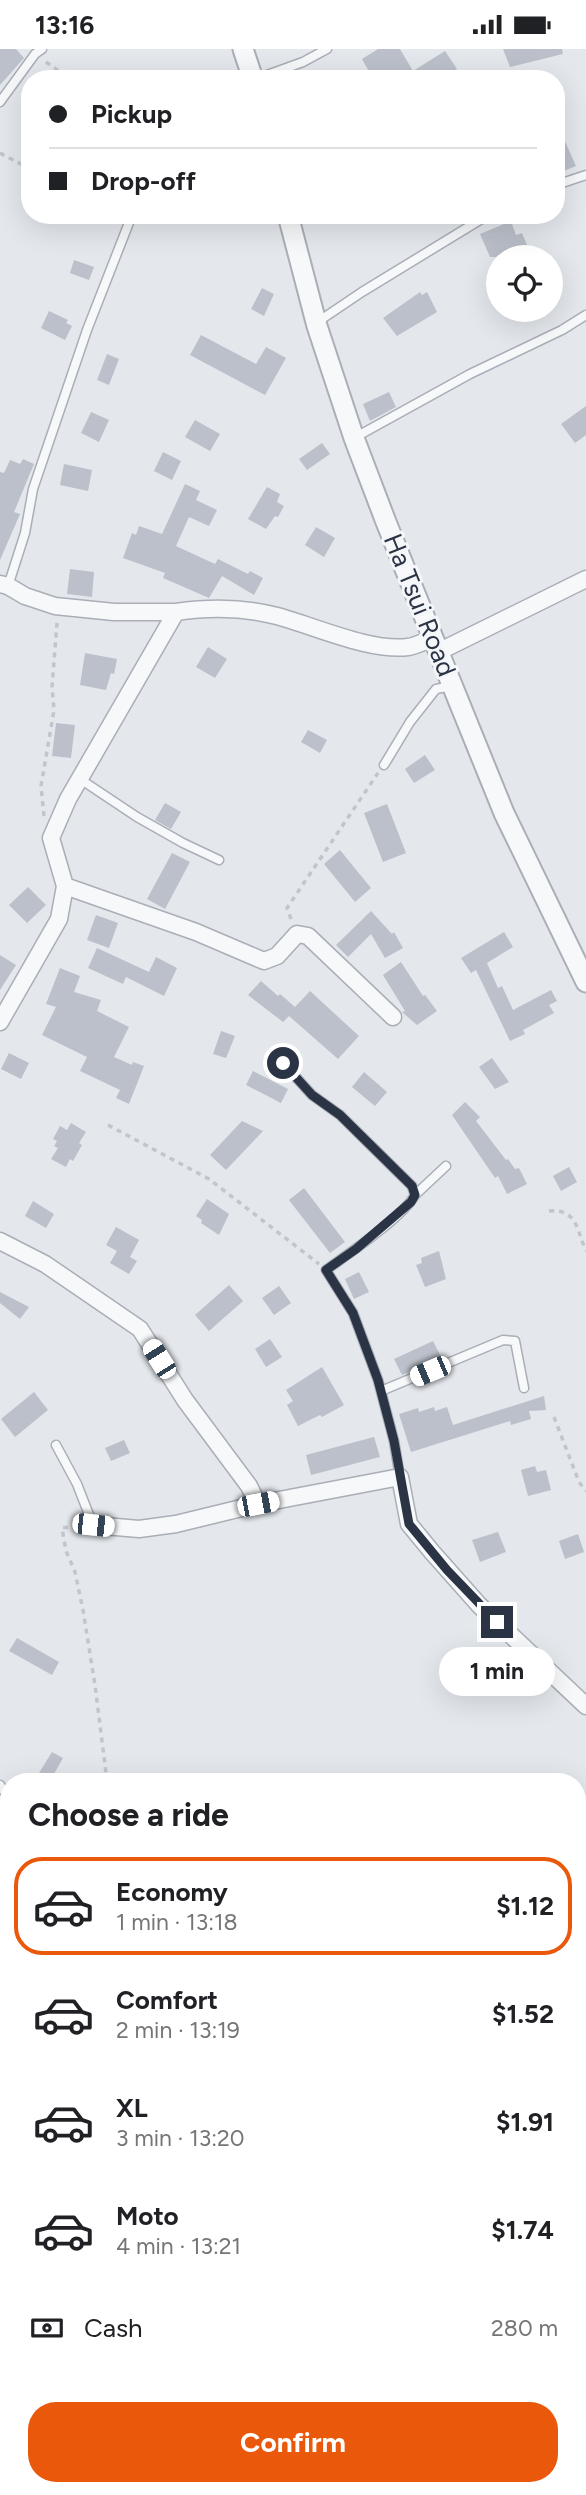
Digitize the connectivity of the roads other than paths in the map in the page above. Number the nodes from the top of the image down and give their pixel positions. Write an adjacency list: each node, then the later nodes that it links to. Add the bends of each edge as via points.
1 (243, 49): 5 (street)
2 (327, 49): 6 (lane)
3 (38, 52): 4 (lane)
4 (24, 70)
5 (249, 70)
6 (273, 70)
7 (21, 74): 8 (lane)
8 (0, 102)
9 (586, 174): 10 (lane)
10 (565, 182)
11 (128, 224): 18 (lane, via 87,330 37,477 25,533)
12 (290, 224): 15 (street, Ha Tsui Road)
13 (473, 224): 15 (lane)
14 (586, 315): 16 (lane)
15 (316, 323): 16 (street, Ha Tsui Road)
16 (354, 438): 20 (street, Ha Tsui Road)
17 (586, 579): 20 (street)
18 (4, 585): 19 (street, via 55,605 114,612)
19 (176, 612): 20 (street, via 229,607 275,615 391,648); 23 (street)
20 (436, 645): 21 (street, Ha Tsui Road)
21 (452, 686): 22 (lane, via 436,689); 26 (street, Ha Tsui Road, via 504,813)
22 (384, 765)
23 (80, 779): 24 (lane, via 137,817); 25 (street, via 51,838)
24 (219, 860)
25 (65, 886): 27 (street, via 59,919); 28 (street, via 264,961 277,956 297,934 308,936)
26 (586, 982)
27 (4, 1003): 29 (street)
28 (393, 1017)
29 (0, 1022)
30 (283, 1063): 32 (lane, via 412,1186)
31 (446, 1166): 32 (lane)
32 (415, 1195): 35 (lane, via 326,1270 353,1313)
33 (0, 1241): 38 (street, via 45,1264 141,1329)
34 (524, 1388): 35 (lane, via 515,1341 503,1340)
35 (381, 1391): 37 (lane)
36 (56, 1445): 39 (lane)
37 (400, 1477): 38 (street); 40 (street, via 409,1524 479,1605)
38 (258, 1504): 39 (street, via 139,1529)
39 (93, 1525)
40 (586, 1706)

